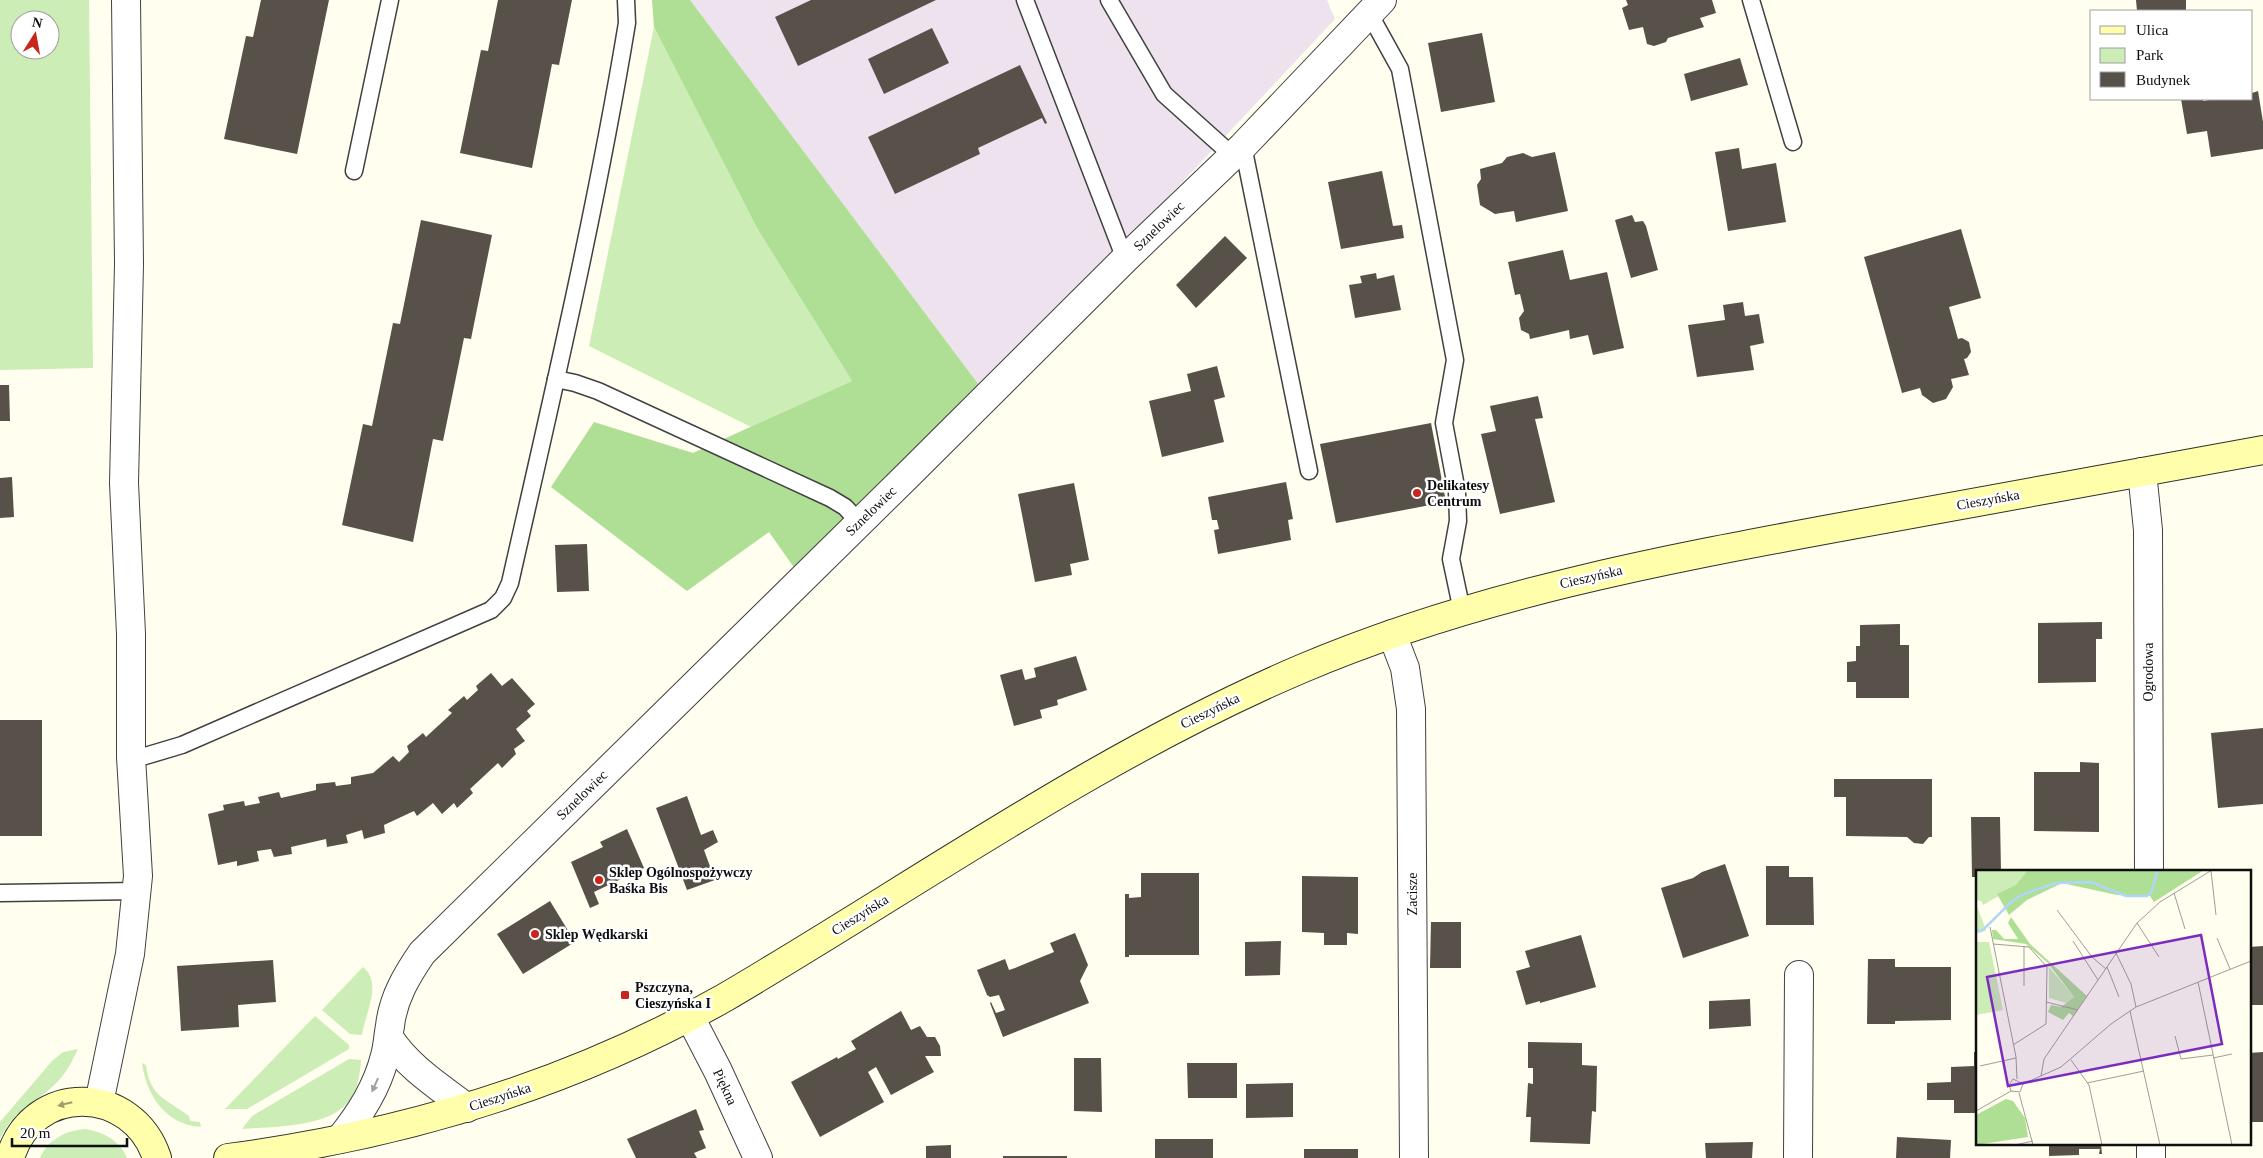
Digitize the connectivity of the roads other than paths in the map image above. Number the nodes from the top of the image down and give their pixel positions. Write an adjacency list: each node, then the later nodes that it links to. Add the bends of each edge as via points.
1 (126, 0): 19 (street, via 128,264 124,483 131,634)
2 (390, 0): 10 (lane)
3 (626, 0): 12 (lane, via 627,23 617,83)
4 (1025, 0): 11 (lane)
5 (1109, 0): 9 (lane, via 1164,94)
6 (1751, 0): 8 (lane)
7 (1376, 7): 9 (street, Sznelowiec); 17 (lane, via 1400,69 1455,360 1444,423 1457,492 1458,521 1451,559)
8 (1793, 142)
9 (1238, 151): 11 (street, Sznelowiec); 14 (lane)
10 (354, 171)
11 (1125, 258): 16 (street, Sznelowiec)
12 (556, 379): 16 (lane, via 598,391 830,498); 19 (lane, via 510,583 503,598 491,610 182,745)
13 (2263, 450): 15 (main road, Cieszyńska)
14 (1309, 471)
15 (2142, 472): 17 (main road, Cieszyńska, via 1667,559); 20 (street, Ogrodowa, via 2148,530)
16 (860, 522): 25 (street, Sznelowiec, via 422,953 402,984 392,1014)
17 (1462, 611): 18 (main road, Cieszyńska)
18 (1392, 634): 24 (main road, Cieszyńska, via 1303,668 1174,728 1064,790); 33 (street, Zacisze, via 1404,668 1411,708)
19 (131, 757): 21 (street)
20 (2149, 870)
21 (138, 891): 22 (lane); 26 (street, via 130,954)
22 (0, 893)
23 (1799, 975): 34 (street)
24 (690, 1017): 27 (main road, Cieszyńska, via 562,1075); 32 (street, Piękna)
25 (390, 1039): 27 (street, via 413,1066); 28 (street, Sznelowiec, one-way to 28, via 374,1089)
26 (99, 1103): 29 (main road, one-way to 29, via 64,1103 44,1112 22,1131); 30 (main road, via 121,1112 141,1128)
27 (467, 1108): 28 (main road, Cieszyńska)
28 (340, 1139): 31 (main road, Cieszyńska)
29 (10, 1158)
30 (157, 1158)
31 (228, 1158)
32 (758, 1158)
33 (1414, 1158)
34 (1798, 1158)

